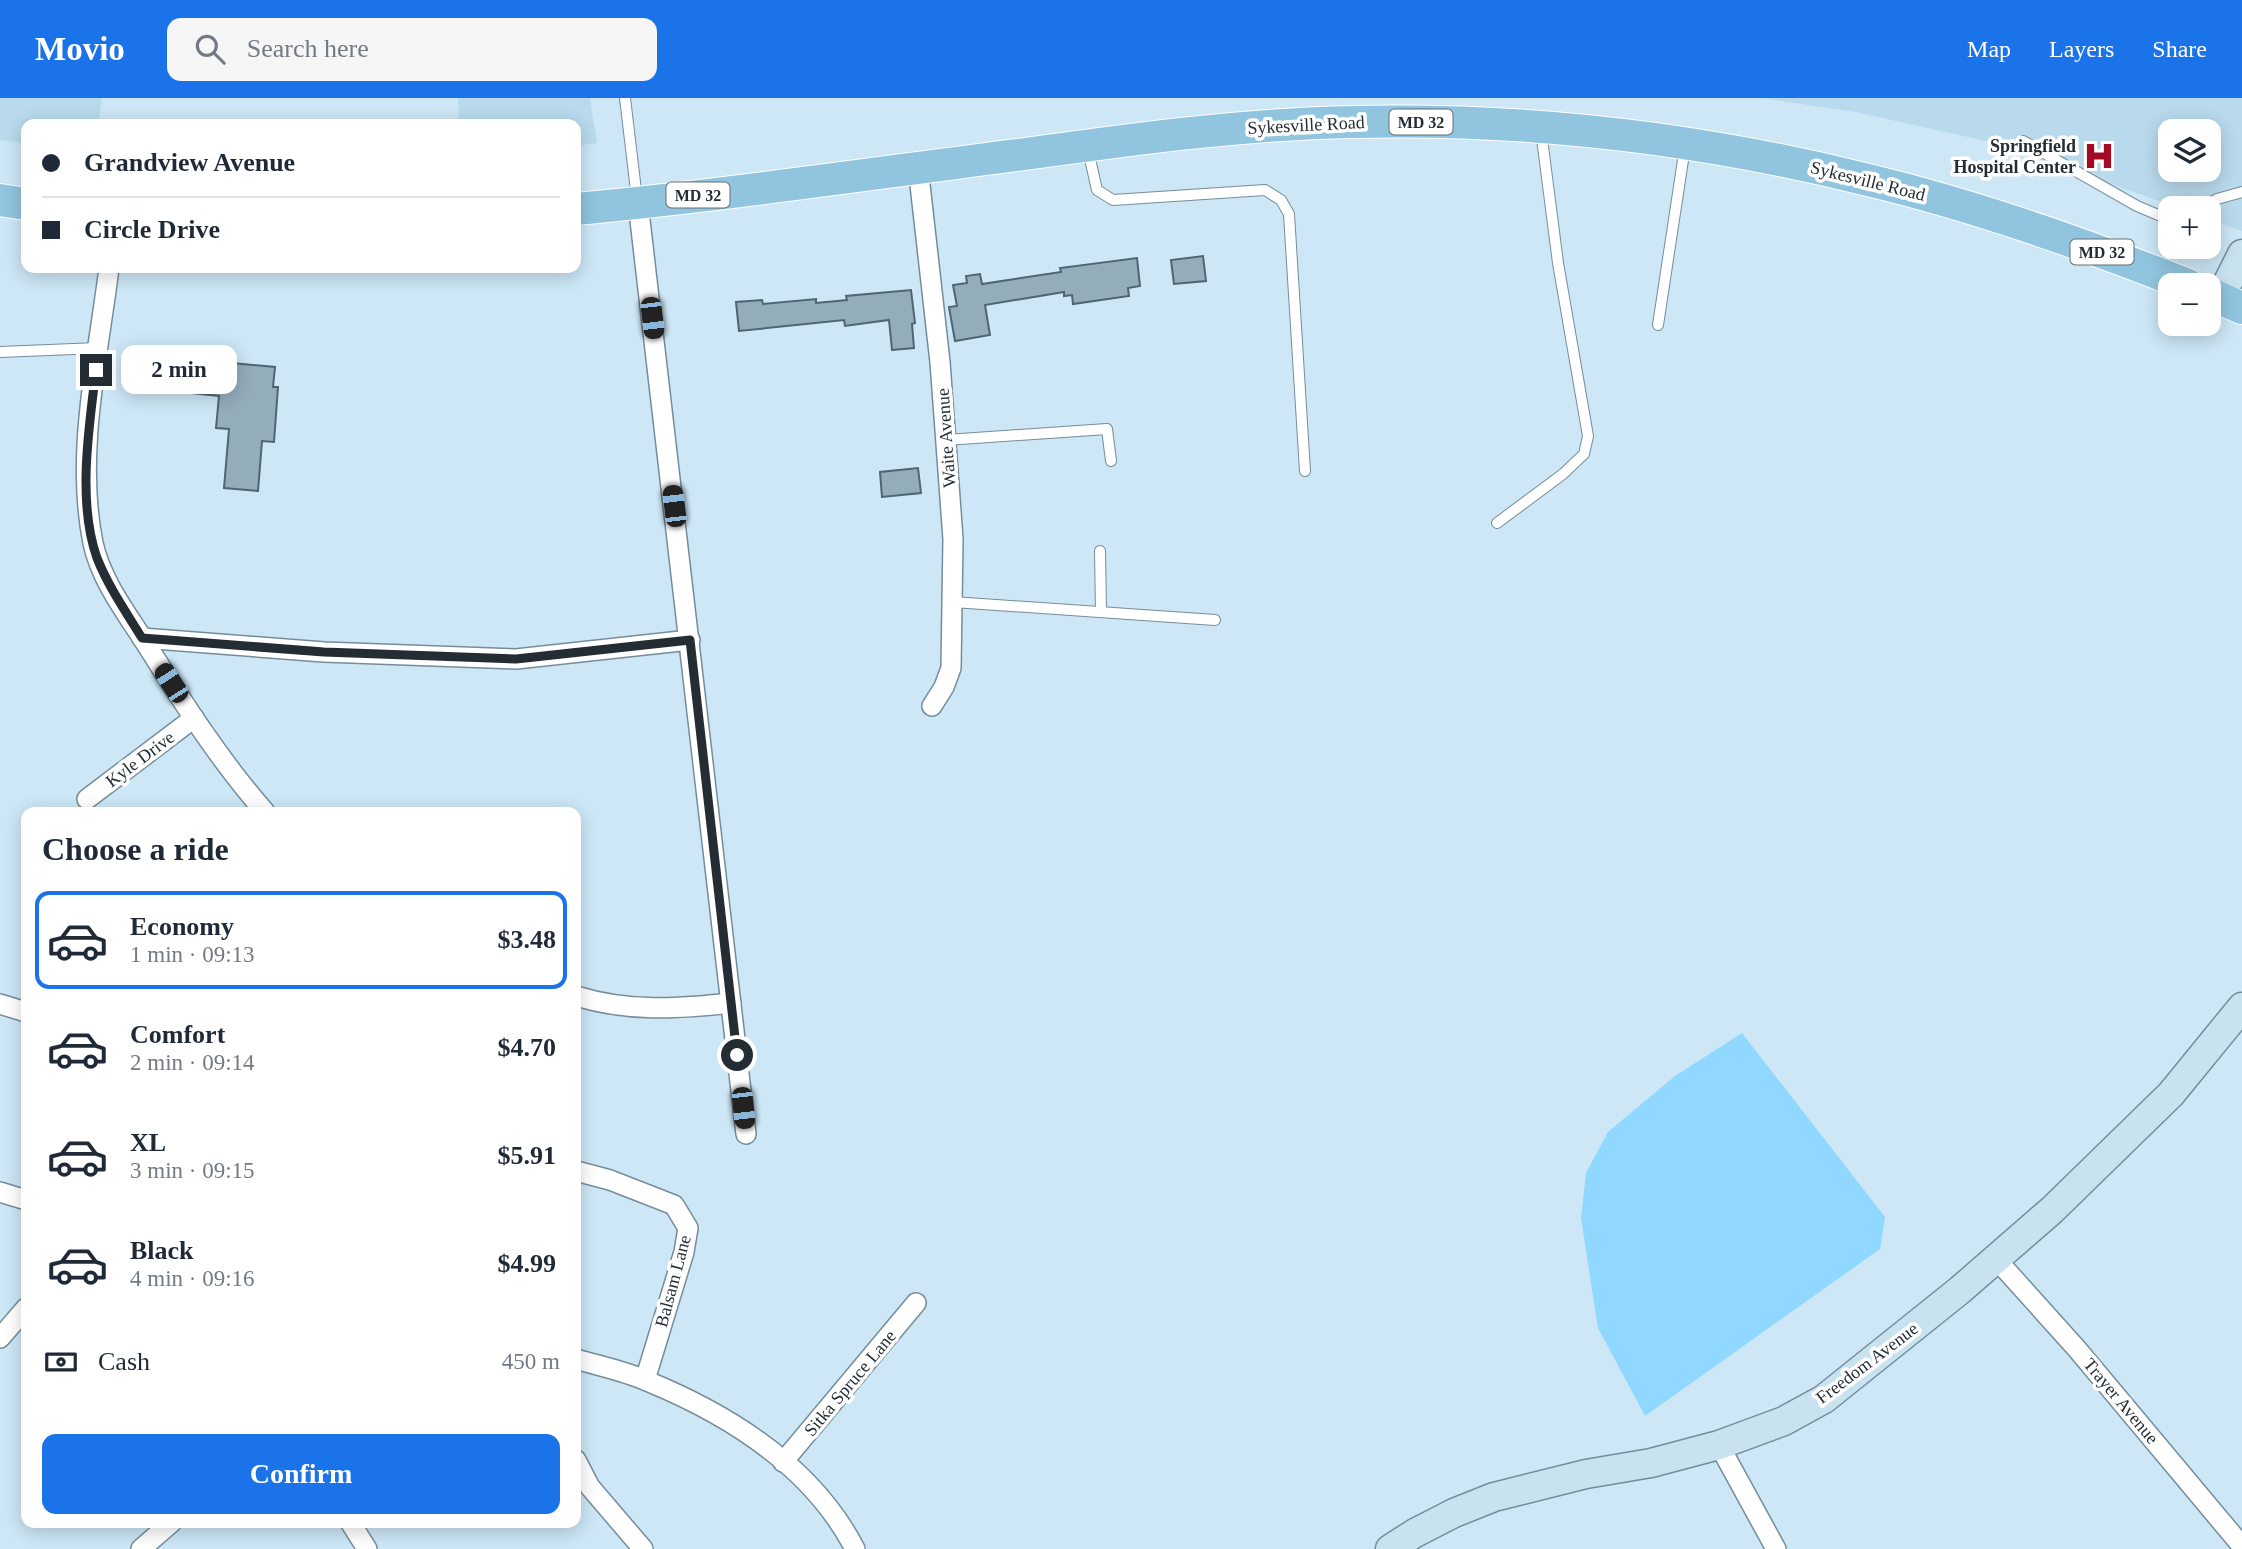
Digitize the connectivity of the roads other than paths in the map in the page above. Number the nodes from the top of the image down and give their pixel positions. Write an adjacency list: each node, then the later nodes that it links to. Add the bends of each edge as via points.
1 (625, 98): 11 (lane)
2 (1540, 127): 4 (main road, Sykesville Road / MD 32); 5 (main road, Sykesville Road / MD 32, via 1337,123 1217,130); 24 (lane, via 1588,436 1584,454)
3 (2023, 141): 13 (lane)
4 (1686, 143): 16 (main road, Sykesville Road / MD 32, via 1930,196); 18 (lane)
5 (1087, 146): 6 (main road, Sykesville Road / MD 32); 23 (lane, via 1097,190 1114,200 1265,190 1281,200 1289,214)
6 (918, 167): 11 (main road, Sykesville Road / MD 32); 21 (street, Waite Avenue)
7 (2242, 192): 8 (lane)
8 (2221, 199)
9 (0, 200): 10 (main road)
10 (21, 203)
11 (638, 203): 12 (main road, Sykesville Road / MD 32); 30 (street)
12 (581, 209)
13 (2158, 215)
14 (2242, 254): 17 (street)
15 (108, 273): 19 (street)
16 (2158, 273)
17 (2223, 300)
18 (1658, 325)
19 (99, 348): 20 (lane); 29 (street, via 86,455 91,530 106,578)
20 (0, 352)
21 (946, 440): 22 (lane, via 1107,429); 26 (street, Waite Avenue)
22 (1111, 461)
23 (1305, 471)
24 (1497, 523)
25 (1100, 551): 27 (lane)
26 (953, 602): 27 (lane); 31 (street, Waite Avenue, via 951,668)
27 (1101, 612): 28 (lane)
28 (1215, 620)
29 (142, 638): 30 (street, via 324,652 516,659); 32 (street)
30 (690, 640): 36 (street)
31 (932, 706)
32 (194, 719): 33 (street, Kyle Drive); 34 (street)
33 (87, 799)
34 (261, 807)
35 (581, 997): 36 (street, via 635,1009)
36 (731, 1003): 40 (street)
37 (0, 1004): 39 (street)
38 (2242, 1007): 44 (street, Freedom Avenue, via 2171,1094)
39 (21, 1010)
40 (746, 1134)
41 (581, 1172): 49 (street, Balsam Lane, via 674,1205 688,1228)
42 (0, 1192): 43 (street)
43 (21, 1198)
44 (1997, 1260): 50 (street, Freedom Avenue, via 1824,1399 1784,1421); 55 (street, Trayer Avenue)
45 (916, 1303): 51 (street, Sitka Spruce Lane)
46 (21, 1314): 47 (street)
47 (0, 1338)
48 (581, 1361): 49 (street)
49 (645, 1380): 51 (street, via 717,1413)
50 (1719, 1445): 60 (street, Freedom Avenue, via 1494,1497 1454,1513); 61 (street)
51 (783, 1462): 59 (street, via 821,1498)
52 (581, 1470): 58 (street, via 590,1487)
53 (165, 1528): 56 (street)
54 (354, 1528): 57 (street)
55 (2242, 1545): 62 (street)
56 (141, 1549)
57 (367, 1549)
58 (643, 1549)
59 (855, 1549)
60 (1390, 1549)
61 (1776, 1549)
62 (2236, 1549)

